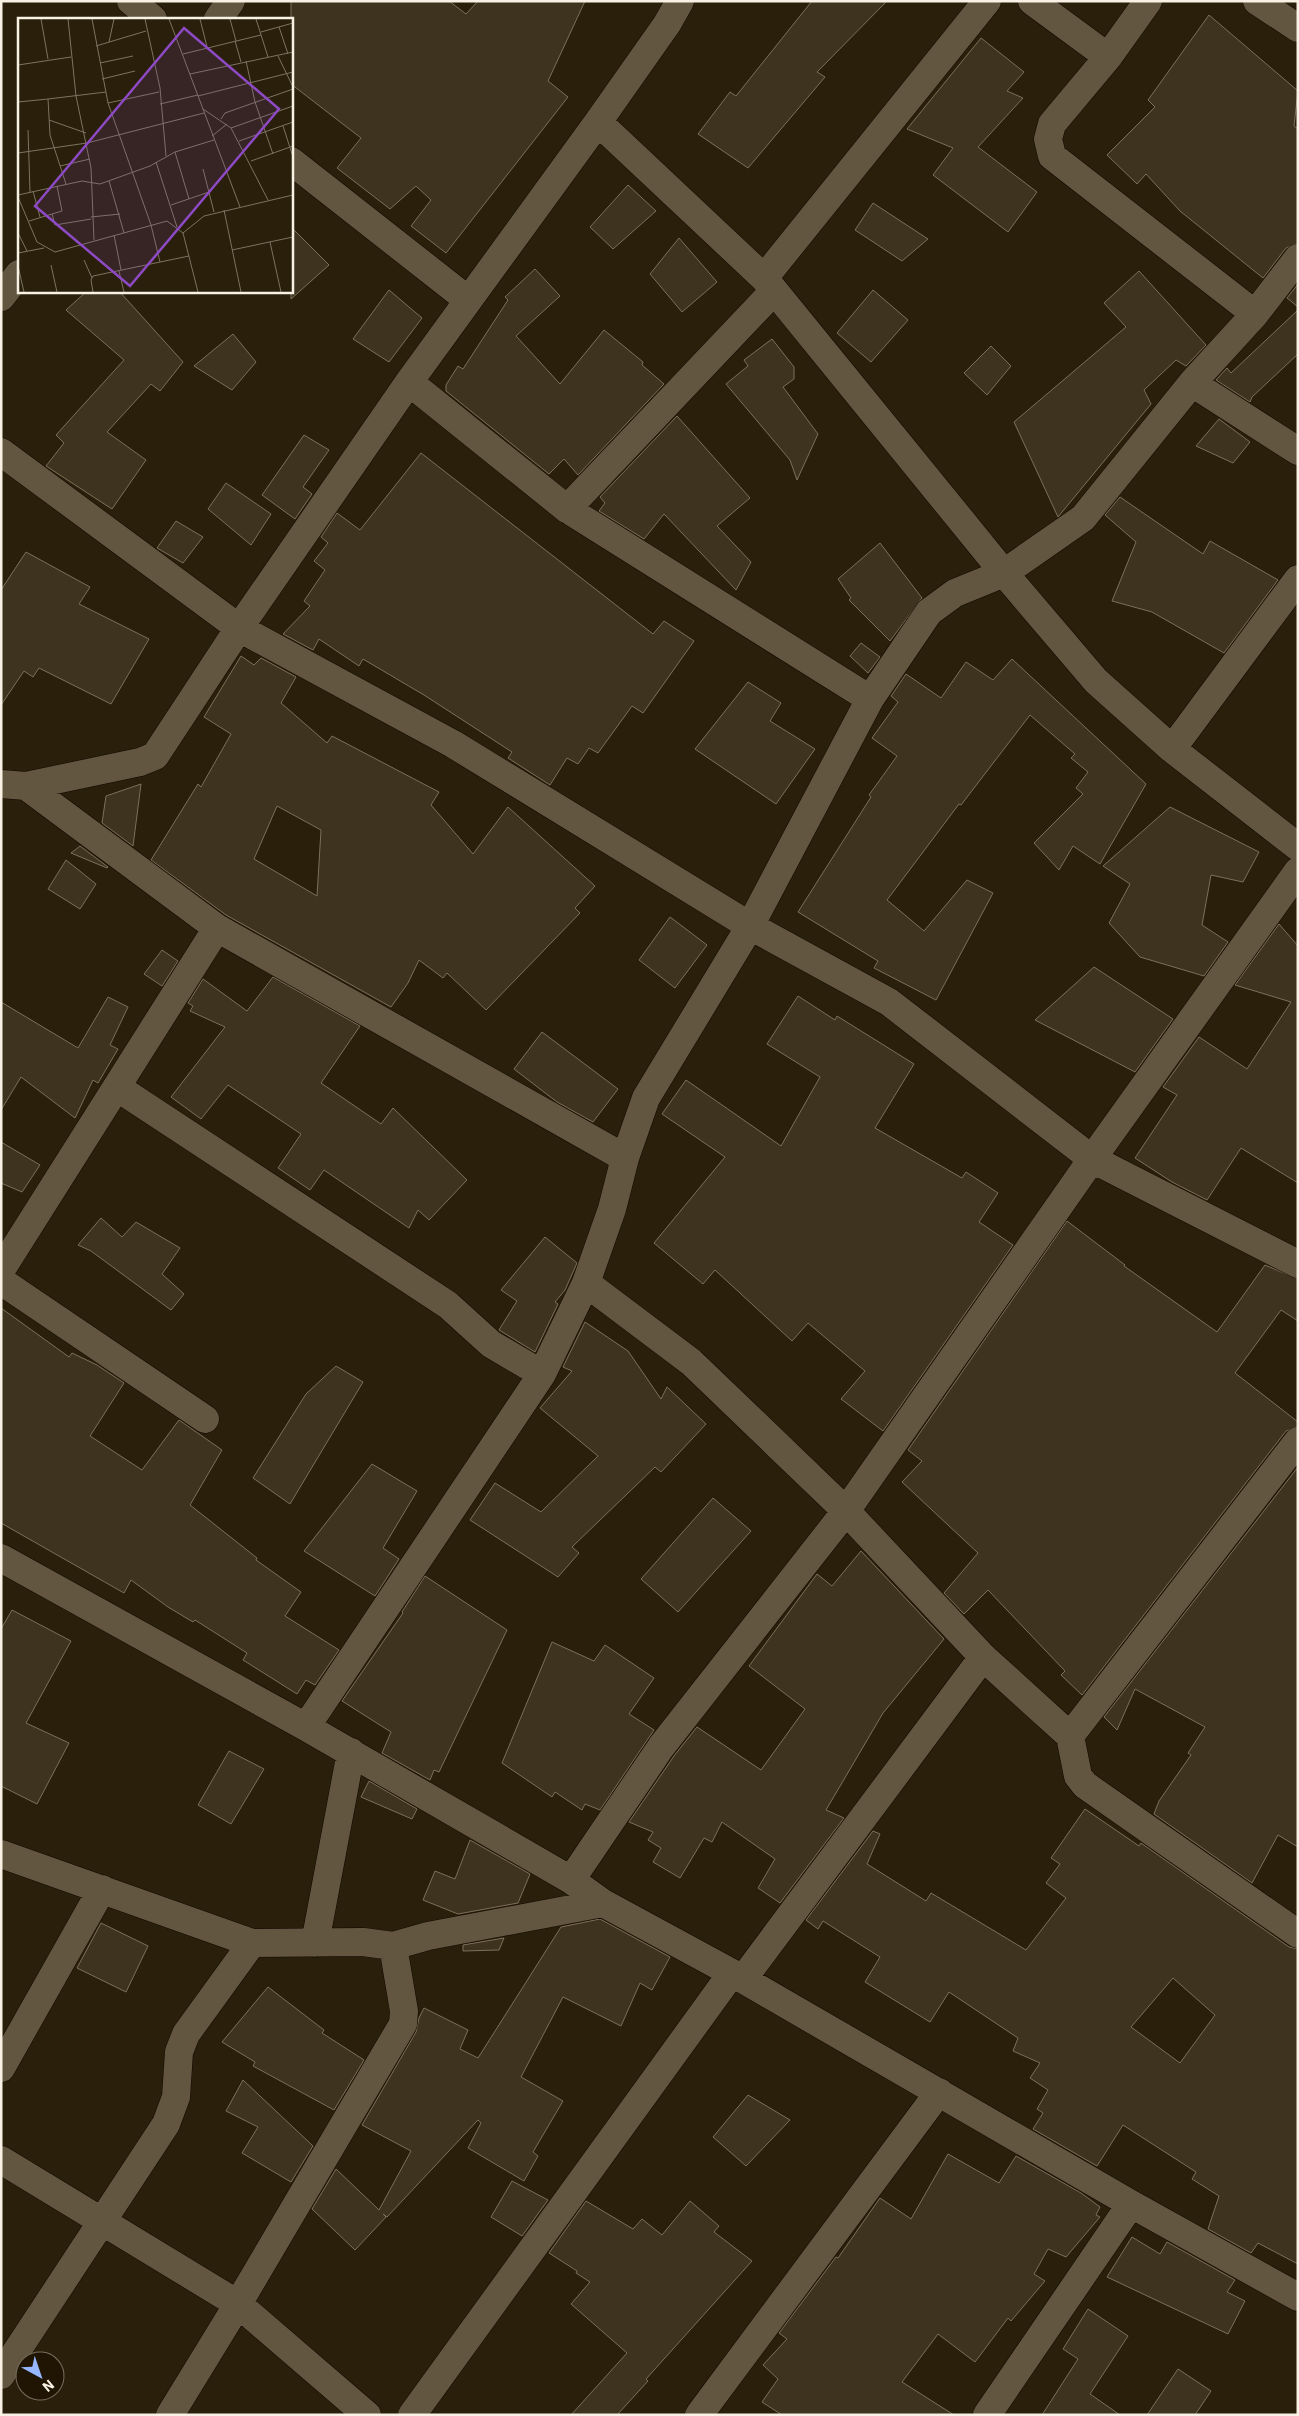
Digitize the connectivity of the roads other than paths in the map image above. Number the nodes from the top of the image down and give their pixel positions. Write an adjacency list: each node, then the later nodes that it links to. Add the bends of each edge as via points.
1 (131, 1): 8 (street)
2 (231, 1): 9 (street)
3 (680, 1): 12 (street)
4 (987, 1): 16 (street)
5 (1032, 1): 11 (street)
6 (1148, 1): 11 (street)
7 (1257, 1): 10 (street)
8 (152, 18)
9 (219, 18)
10 (1298, 28)
11 (1108, 57): 19 (street, via 1052,124 1048,139 1052,156)
12 (598, 122): 16 (street); 18 (street)
13 (292, 162): 18 (street)
14 (1298, 258): 19 (street)
15 (18, 275): 17 (street)
16 (769, 284): 24 (street); 25 (street)
17 (1, 297)
18 (468, 300): 20 (street)
19 (1255, 314): 21 (street)
20 (408, 382): 24 (street); 27 (street)
21 (1192, 383): 22 (street); 25 (street, via 1083,518)
22 (1298, 451)
23 (1, 452): 27 (street)
24 (568, 509): 28 (street)
25 (1004, 573): 28 (street, via 955,593 929,612); 29 (street, via 1096,681)
26 (1298, 578): 29 (street)
27 (239, 628): 30 (street, via 155,756 140,762); 33 (street, via 453,744)
28 (870, 699): 33 (street)
29 (1172, 749): 31 (street)
30 (14, 785): 34 (street)
31 (1298, 847)
32 (1298, 871): 37 (street)
33 (750, 926): 36 (street, via 646,1098); 37 (street, via 889,1002)
34 (217, 928): 35 (street); 36 (street)
35 (118, 1088): 39 (street); 42 (street, via 448,1305 491,1344)
36 (625, 1158): 41 (street, via 612,1209)
37 (1092, 1159): 38 (street); 45 (street)
38 (1298, 1264)
39 (1, 1270)
40 (1, 1281): 43 (street)
41 (586, 1283): 42 (street); 45 (street, via 691,1362)
42 (542, 1374): 48 (street)
43 (206, 1419)
44 (1298, 1441): 49 (street)
45 (846, 1511): 47 (street); 52 (street, via 661,1747)
46 (1, 1558): 48 (street)
47 (983, 1657): 49 (street); 59 (street)
48 (306, 1726): 50 (street)
49 (1070, 1736): 55 (street, via 1078,1776 1085,1785)
50 (351, 1752): 52 (street); 57 (street)
51 (1, 1854): 53 (street)
52 (571, 1880): 54 (street)
53 (102, 1889): 56 (street); 60 (street)
54 (603, 1903): 58 (street, via 428,1936); 59 (street)
55 (1298, 1934)
56 (252, 1943): 57 (street); 64 (street, via 186,2034 179,2052 176,2097 166,2124)
57 (314, 1943): 58 (street, via 363,1942)
58 (393, 1946): 66 (street, via 404,2011 403,2024)
59 (737, 1976): 61 (street); 70 (street)
60 (1, 2068)
61 (939, 2092): 63 (street); 71 (street)
62 (1, 2160): 64 (street)
63 (1131, 2204): 65 (street); 72 (street)
64 (103, 2220): 66 (street); 67 (street)
65 (1298, 2297)
66 (238, 2304): 68 (street); 69 (street)
67 (1, 2375)
68 (170, 2415)
69 (367, 2415)
70 (412, 2415)
71 (699, 2415)
72 (987, 2415)

